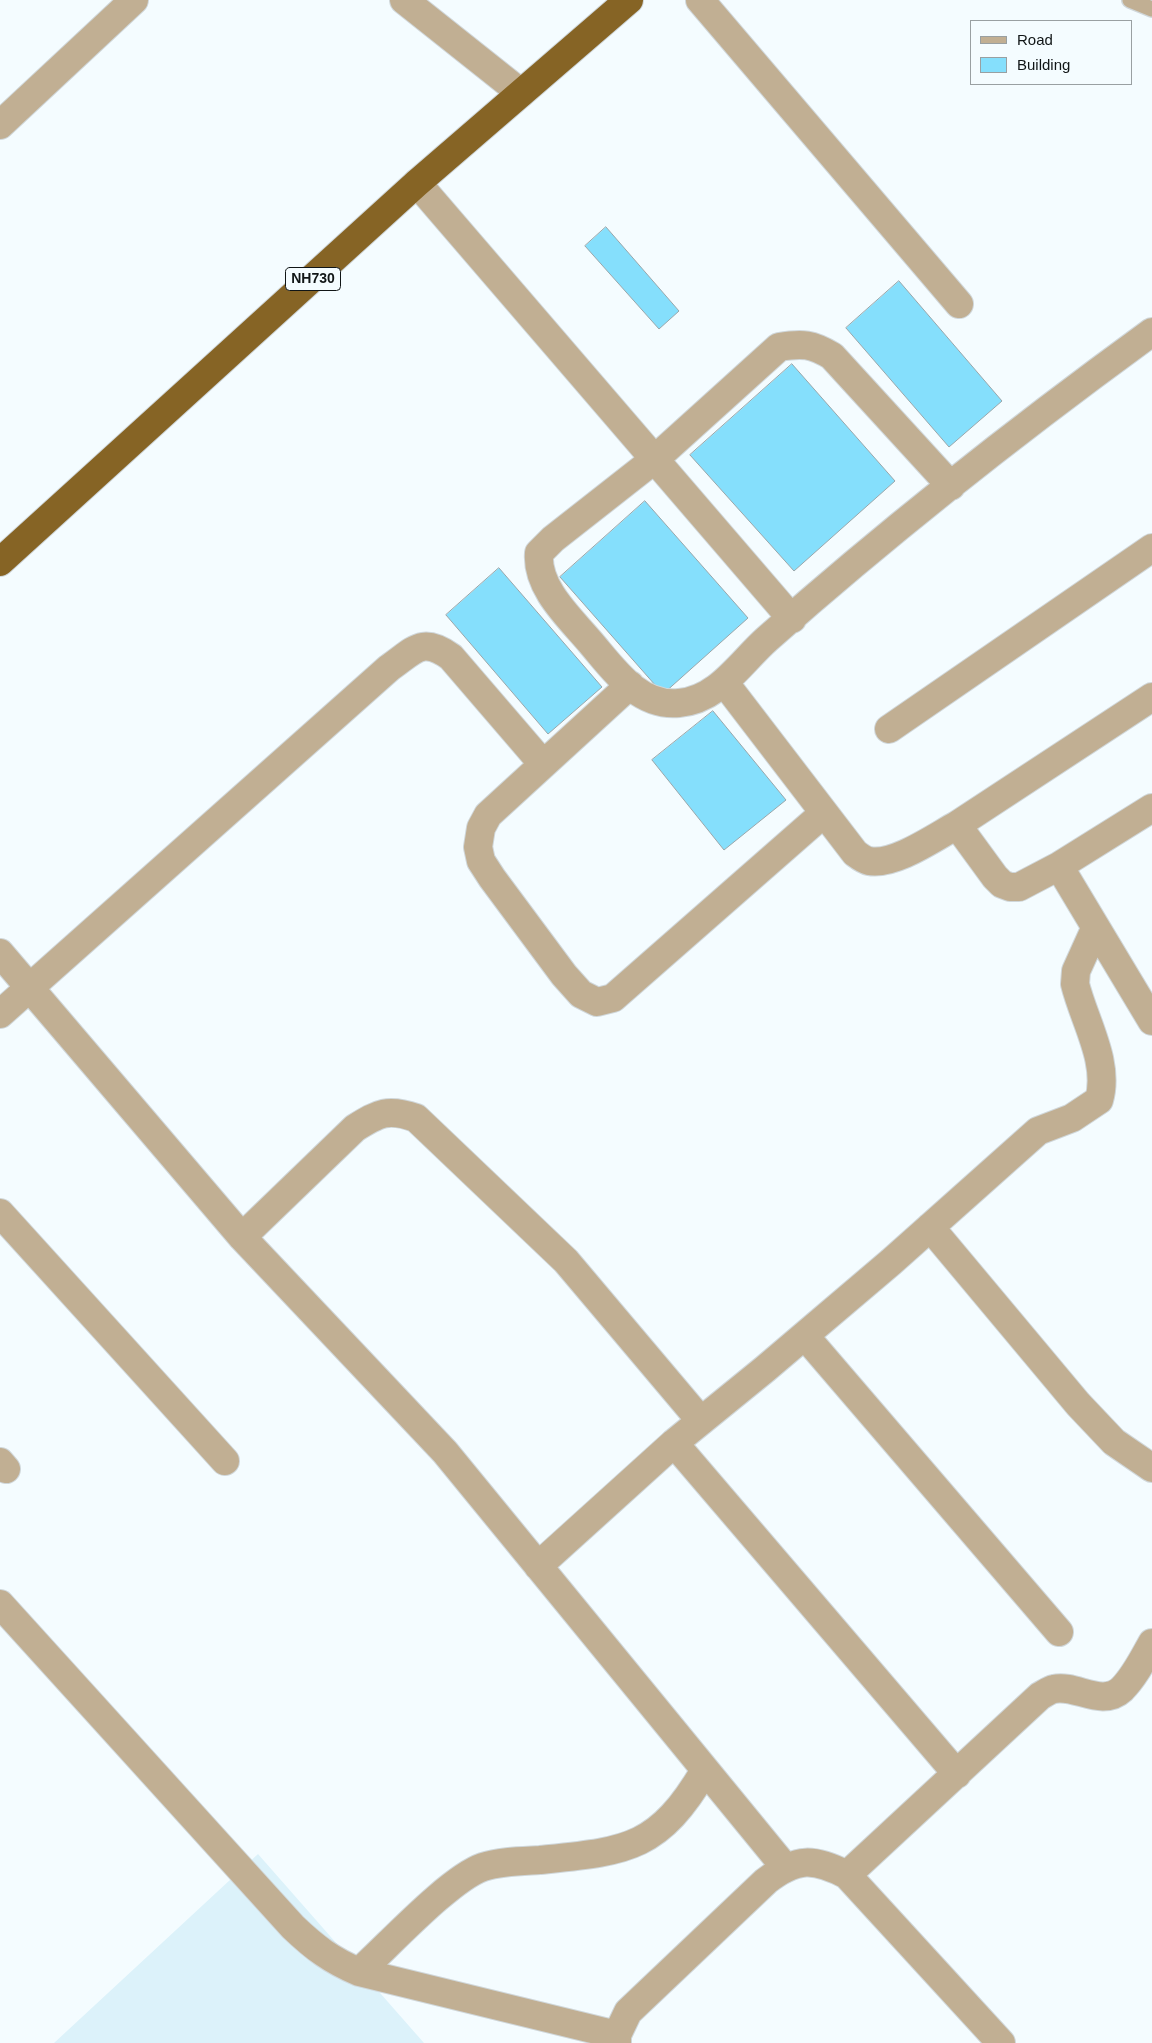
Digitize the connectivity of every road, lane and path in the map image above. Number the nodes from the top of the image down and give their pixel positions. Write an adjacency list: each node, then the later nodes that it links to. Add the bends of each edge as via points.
1 (134, 0): 8 (street)
2 (404, 0): 7 (street)
3 (629, 0): 7 (highway, NH730)
4 (700, 0): 10 (street)
5 (1130, 0): 6 (lane)
6 (1152, 9)
7 (522, 93): 9 (highway, NH730)
8 (0, 125)
9 (417, 183): 12 (street); 15 (highway, NH730)
10 (959, 304)
11 (1152, 332): 13 (street, via 1046,409)
12 (655, 459): 13 (street, via 779,347 798,344 816,346 832,356); 16 (street); 18 (street, via 539,553 538,566 544,581 562,608 620,678)
13 (951, 486): 16 (street)
14 (1152, 548): 20 (street)
15 (0, 562)
16 (792, 618): 17 (street)
17 (724, 682): 18 (street, via 701,699 679,704 658,703); 23 (street)
18 (630, 685): 21 (street)
19 (1152, 697): 24 (street)
20 (889, 728)
21 (543, 764): 23 (street, via 488,814 481,828 478,847 481,861 564,975 581,994 597,1002 613,998); 28 (street, via 451,657 436,647 423,646 389,668)
22 (1152, 808): 25 (street)
23 (824, 813): 24 (street, via 855,853 879,862 896,857)
24 (957, 825): 25 (street, via 1002,884 1019,887)
25 (1059, 866): 26 (street)
26 (1095, 929): 30 (street); 32 (street, via 1076,970 1075,984 1102,1068 1103,1086 1099,1100 1072,1118 1038,1132)
27 (0, 954): 28 (street)
28 (29, 988): 29 (street); 33 (street)
29 (0, 1014)
30 (1152, 1022)
31 (0, 1213): 37 (street)
32 (930, 1227): 34 (street); 38 (street, via 1078,1404 1114,1442)
33 (242, 1237): 35 (street, via 355,1128 377,1114 398,1112 416,1118 566,1261); 39 (street, via 446,1452)
34 (805, 1336): 35 (street); 41 (street)
35 (701, 1421): 36 (street)
36 (674, 1443): 39 (street); 44 (street)
37 (225, 1461)
38 (1152, 1468)
39 (538, 1566): 43 (street)
40 (0, 1604): 47 (street, via 293,1927 318,1951)
41 (1059, 1632)
42 (1152, 1643): 44 (street, via 1120,1691 1107,1696 1092,1696 1064,1688 1052,1689 1040,1696)
43 (705, 1770): 45 (street); 47 (street, via 687,1801 671,1819 634,1844 597,1854 502,1863 482,1868 445,1893)
44 (957, 1774): 46 (street)
45 (784, 1866): 46 (street, via 808,1862 826,1865); 48 (street, via 628,2012)
46 (848, 1876): 49 (street)
47 (359, 1972): 48 (street)
48 (617, 2039)
49 (1001, 2043)

